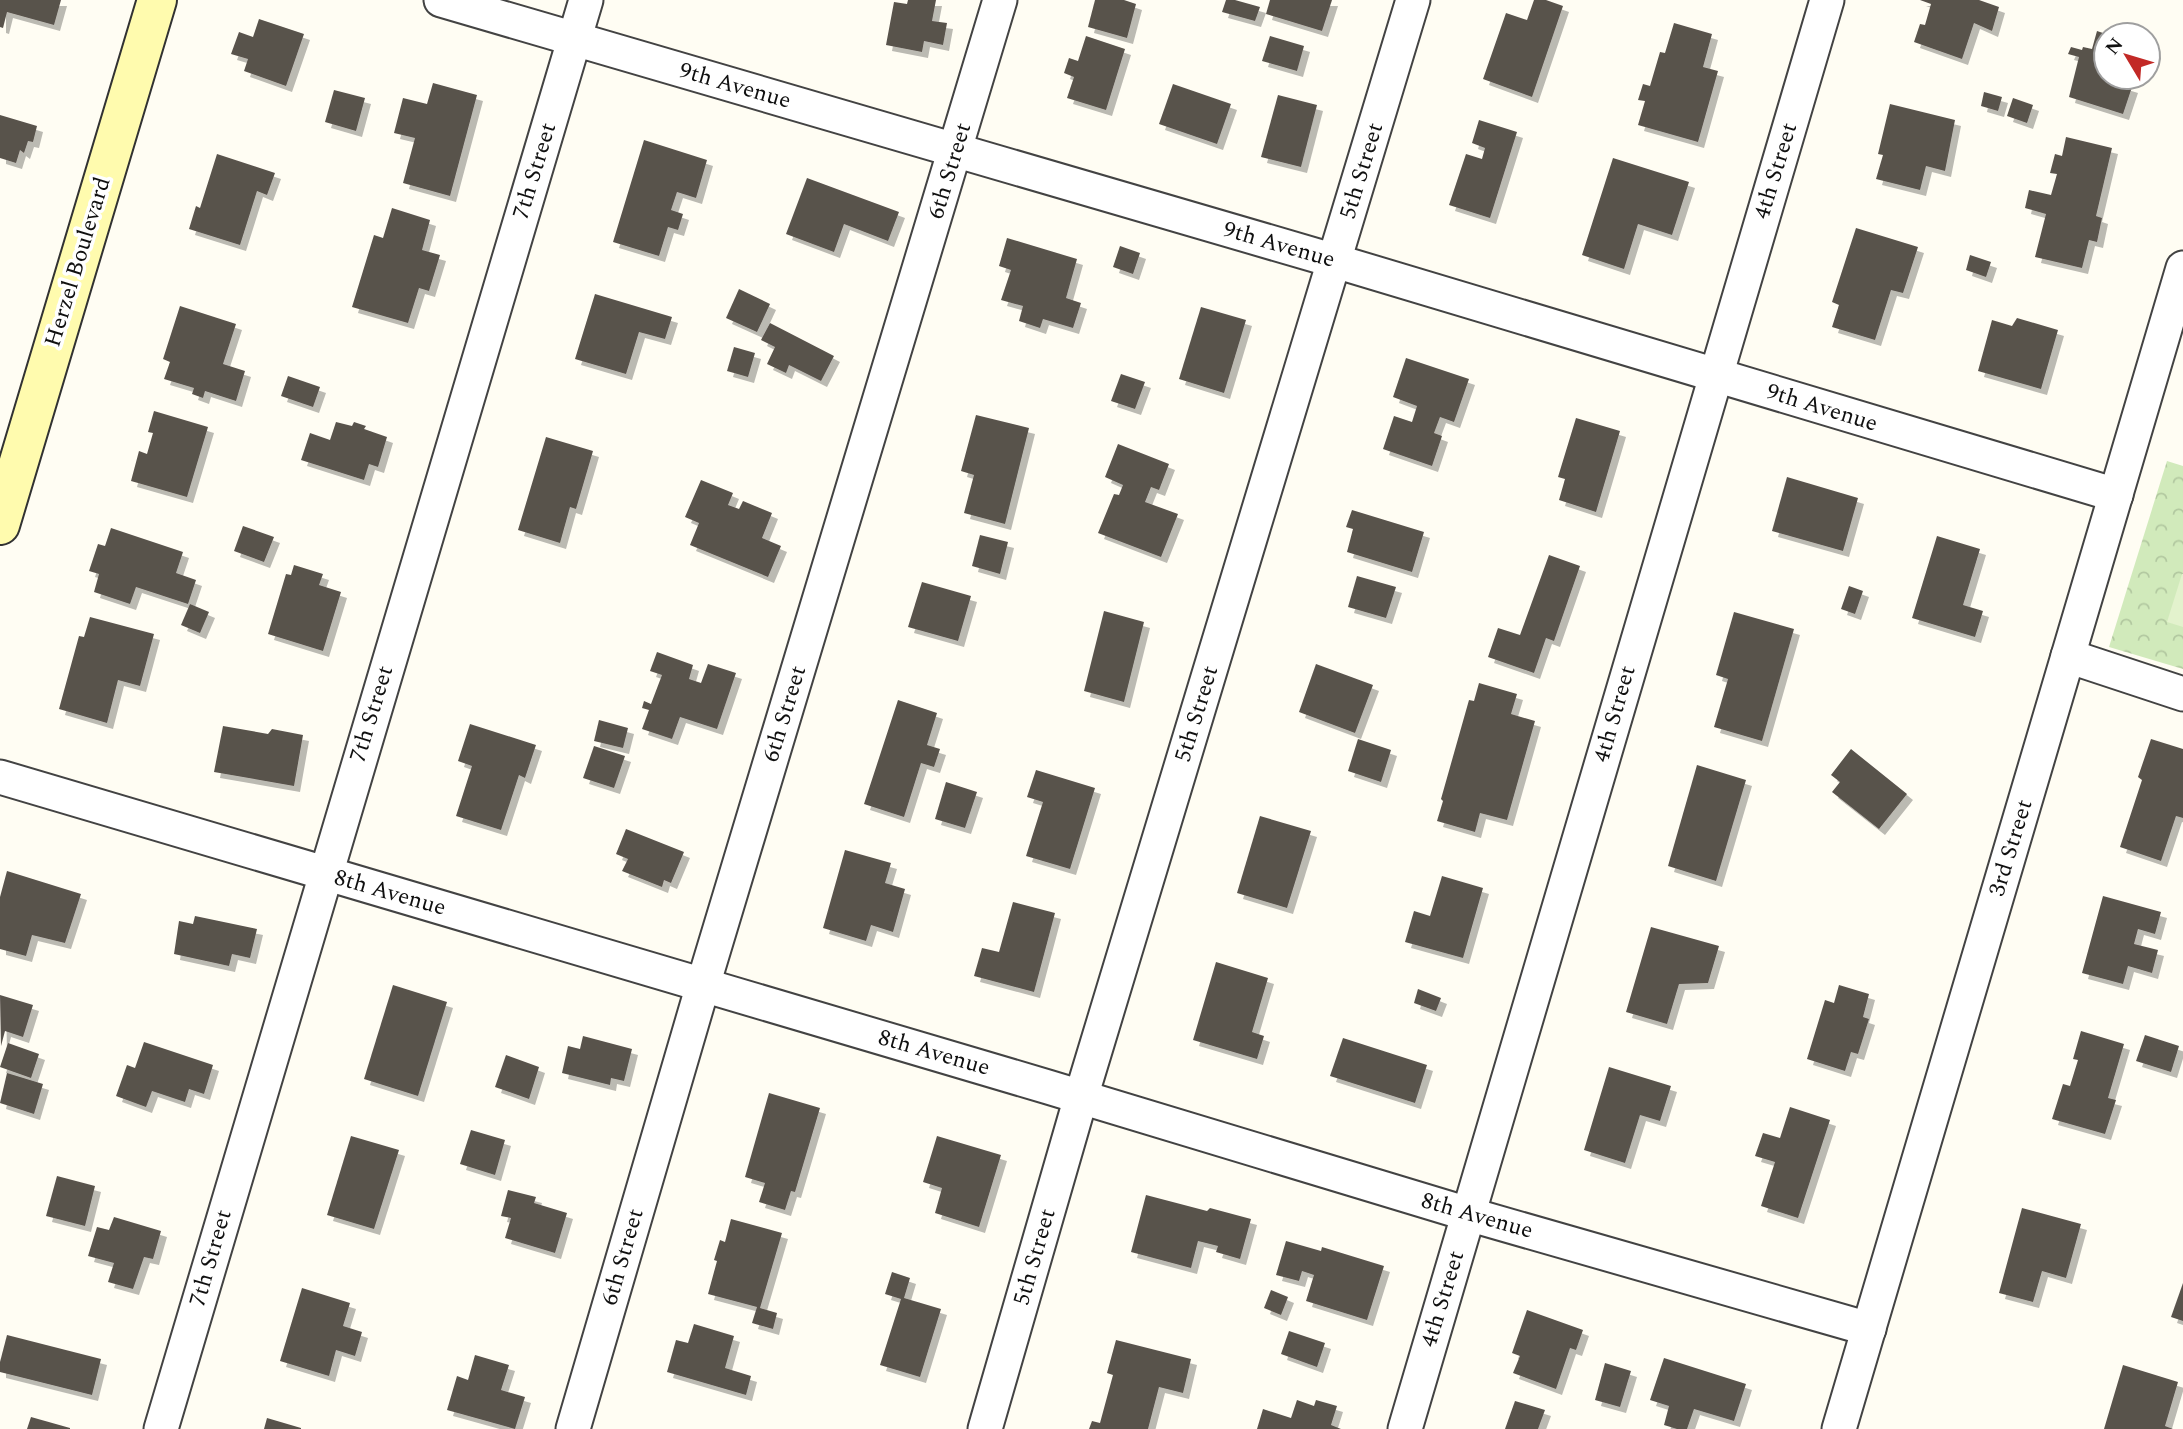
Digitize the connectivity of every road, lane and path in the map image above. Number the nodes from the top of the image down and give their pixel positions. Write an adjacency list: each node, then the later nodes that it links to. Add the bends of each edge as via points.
1 (157, 0): 13 (street, Herzel Boulevard)
2 (441, 0): 7 (street, 9th Avenue)
3 (586, 0): 7 (street, 7th Street)
4 (1000, 0): 8 (street, 6th Street)
5 (1413, 0): 9 (street, 5th Street)
6 (1827, 0): 11 (street, 4th Street)
7 (574, 40): 8 (street, 9th Avenue); 17 (street, 7th Street)
8 (956, 151): 9 (street, 9th Avenue); 18 (street, 6th Street)
9 (1335, 261): 11 (street, 9th Avenue); 19 (street, 5th Street)
10 (2183, 268): 12 (street, 3rd Street)
11 (1714, 376): 12 (street, 9th Avenue); 20 (street, 4th Street)
12 (2116, 495): 14 (street, 3rd Street)
13 (0, 525)
14 (2068, 656): 15 (street); 21 (street, 3rd Street)
15 (2183, 694)
16 (0, 776): 17 (street, 8th Avenue)
17 (324, 873): 18 (street, 8th Avenue); 22 (street, 7th Street)
18 (703, 985): 19 (street, 8th Avenue); 23 (street, 6th Street)
19 (1081, 1097): 20 (street, 8th Avenue); 24 (street, 5th Street)
20 (1468, 1214): 21 (street, 8th Avenue); 25 (street, 4th Street)
21 (1869, 1329): 26 (street, 3rd Street)
22 (161, 1429)
23 (573, 1429)
24 (985, 1429)
25 (1405, 1429)
26 (1839, 1429)

